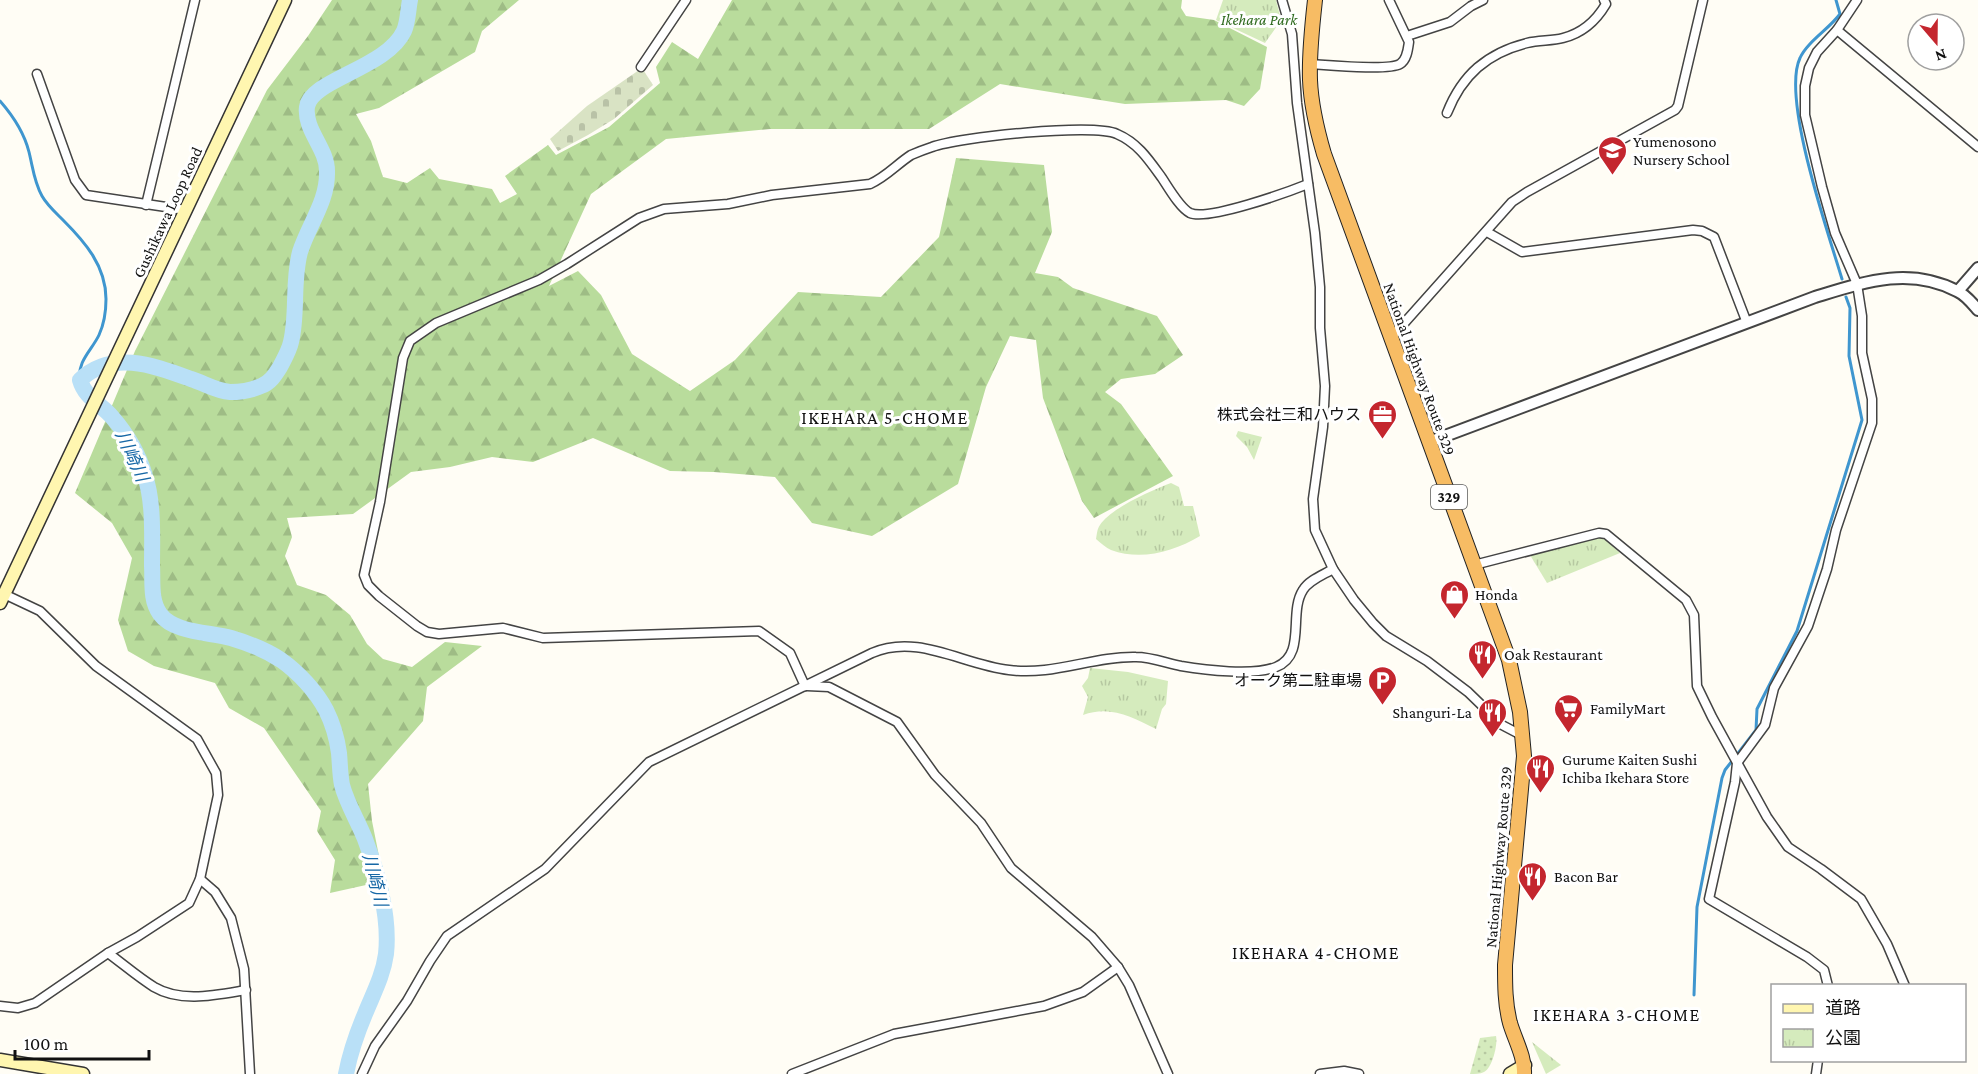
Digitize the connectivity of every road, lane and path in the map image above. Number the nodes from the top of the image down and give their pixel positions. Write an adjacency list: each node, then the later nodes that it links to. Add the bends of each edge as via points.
1 (195, 0): 21 (street)
2 (285, 0): 22 (main road, Gushikawa Loop Road)
3 (686, 0): 14 (street)
4 (1282, 0): 17 (street, via 1292,34)
5 (1315, 0): 13 (highway, National Highway Route 329 / 329)
6 (1389, 0): 12 (street)
7 (1483, 0): 12 (street, via 1450,22)
8 (1604, 0): 18 (street, via 1606,4 1588,26 1564,38 1527,42 1482,62 1464,80)
9 (1703, 0): 23 (street, via 1675,110 1527,192 1512,202)
10 (1857, 0): 11 (street)
11 (1837, 30): 19 (street); 25 (street, via 1817,52 1809,68 1805,116 1835,233)
12 (1407, 36): 13 (street, via 1406,56 1399,65)
13 (1310, 64): 16 (highway, National Highway Route 329 / 329)
14 (641, 67)
15 (37, 74): 21 (street, via 75,180 86,195)
16 (1312, 99): 17 (street); 29 (highway, National Highway Route 329 / 329, via 1324,154)
17 (1297, 103): 20 (street)
18 (1447, 113)
19 (1978, 147)
20 (1308, 184): 32 (street, via 1319,276 1325,386 1313,522); 34 (street, via 1257,203 1196,214 1185,209 1141,150 1116,133 1056,131 958,140 912,155 870,184 728,204 676,207 639,218 545,276 436,323 410,341 365,563 368,585 379,596 417,626 439,634 503,628 543,638 759,631 790,653)
21 (146, 205): 22 (street)
22 (186, 210): 33 (main road, Gushikawa Loop Road)
23 (1487, 232): 28 (street, via 1522,252 1702,231 1714,237); 29 (street)
24 (1978, 268): 26 (street)
25 (1857, 284): 26 (street, via 1903,277); 28 (street); 36 (street, via 1872,423 1808,626 1774,688 1764,724)
26 (1958, 291): 27 (street)
27 (1978, 310)
28 (1747, 323): 30 (street)
29 (1390, 339): 30 (highway, National Highway Route 329 / 329)
30 (1429, 442): 31 (highway, National Highway Route 329 / 329)
31 (1474, 565): 35 (highway, National Highway Route 329 / 329, via 1509,660); 36 (street, via 1606,534 1686,600 1694,615 1697,686)
32 (1332, 569): 34 (street, via 1303,589 1298,601 1294,650 1283,664 1273,668 1212,670 1136,657 1040,672 1021,671 898,646 884,648); 35 (street, via 1386,636 1445,674 1502,725)
33 (1, 596): 37 (street, via 40,611 96,666 197,739 216,772 218,795)
34 (805, 686): 39 (street, via 829,687 897,722 935,775 981,823 1011,868 1092,937); 48 (street, via 648,762 545,869 447,936 375,1046)
35 (1523, 736): 45 (highway, National Highway Route 329 / 329, via 1504,965 1509,1019)
36 (1737, 763): 40 (street, via 1709,899 1807,957 1824,970); 41 (street, via 1788,847 1861,899)
37 (200, 879): 38 (street, via 189,903); 42 (street, via 231,918)
38 (108, 953): 42 (street, via 155,988 179,996); 43 (street, via 35,1003 18,1008)
39 (1118, 967): 49 (street, via 1083,992 1044,1006 894,1034); 50 (street, via 1130,985)
40 (1828, 984)
41 (1904, 984)
42 (246, 990): 47 (street)
43 (0, 1006)
44 (0, 1060): 46 (main road)
45 (1528, 1071): 53 (main road)
46 (83, 1074)
47 (249, 1074)
48 (362, 1074)
49 (792, 1074)
50 (1168, 1074)
51 (1320, 1074): 52 (street)
52 (1359, 1074)
53 (1510, 1074)

